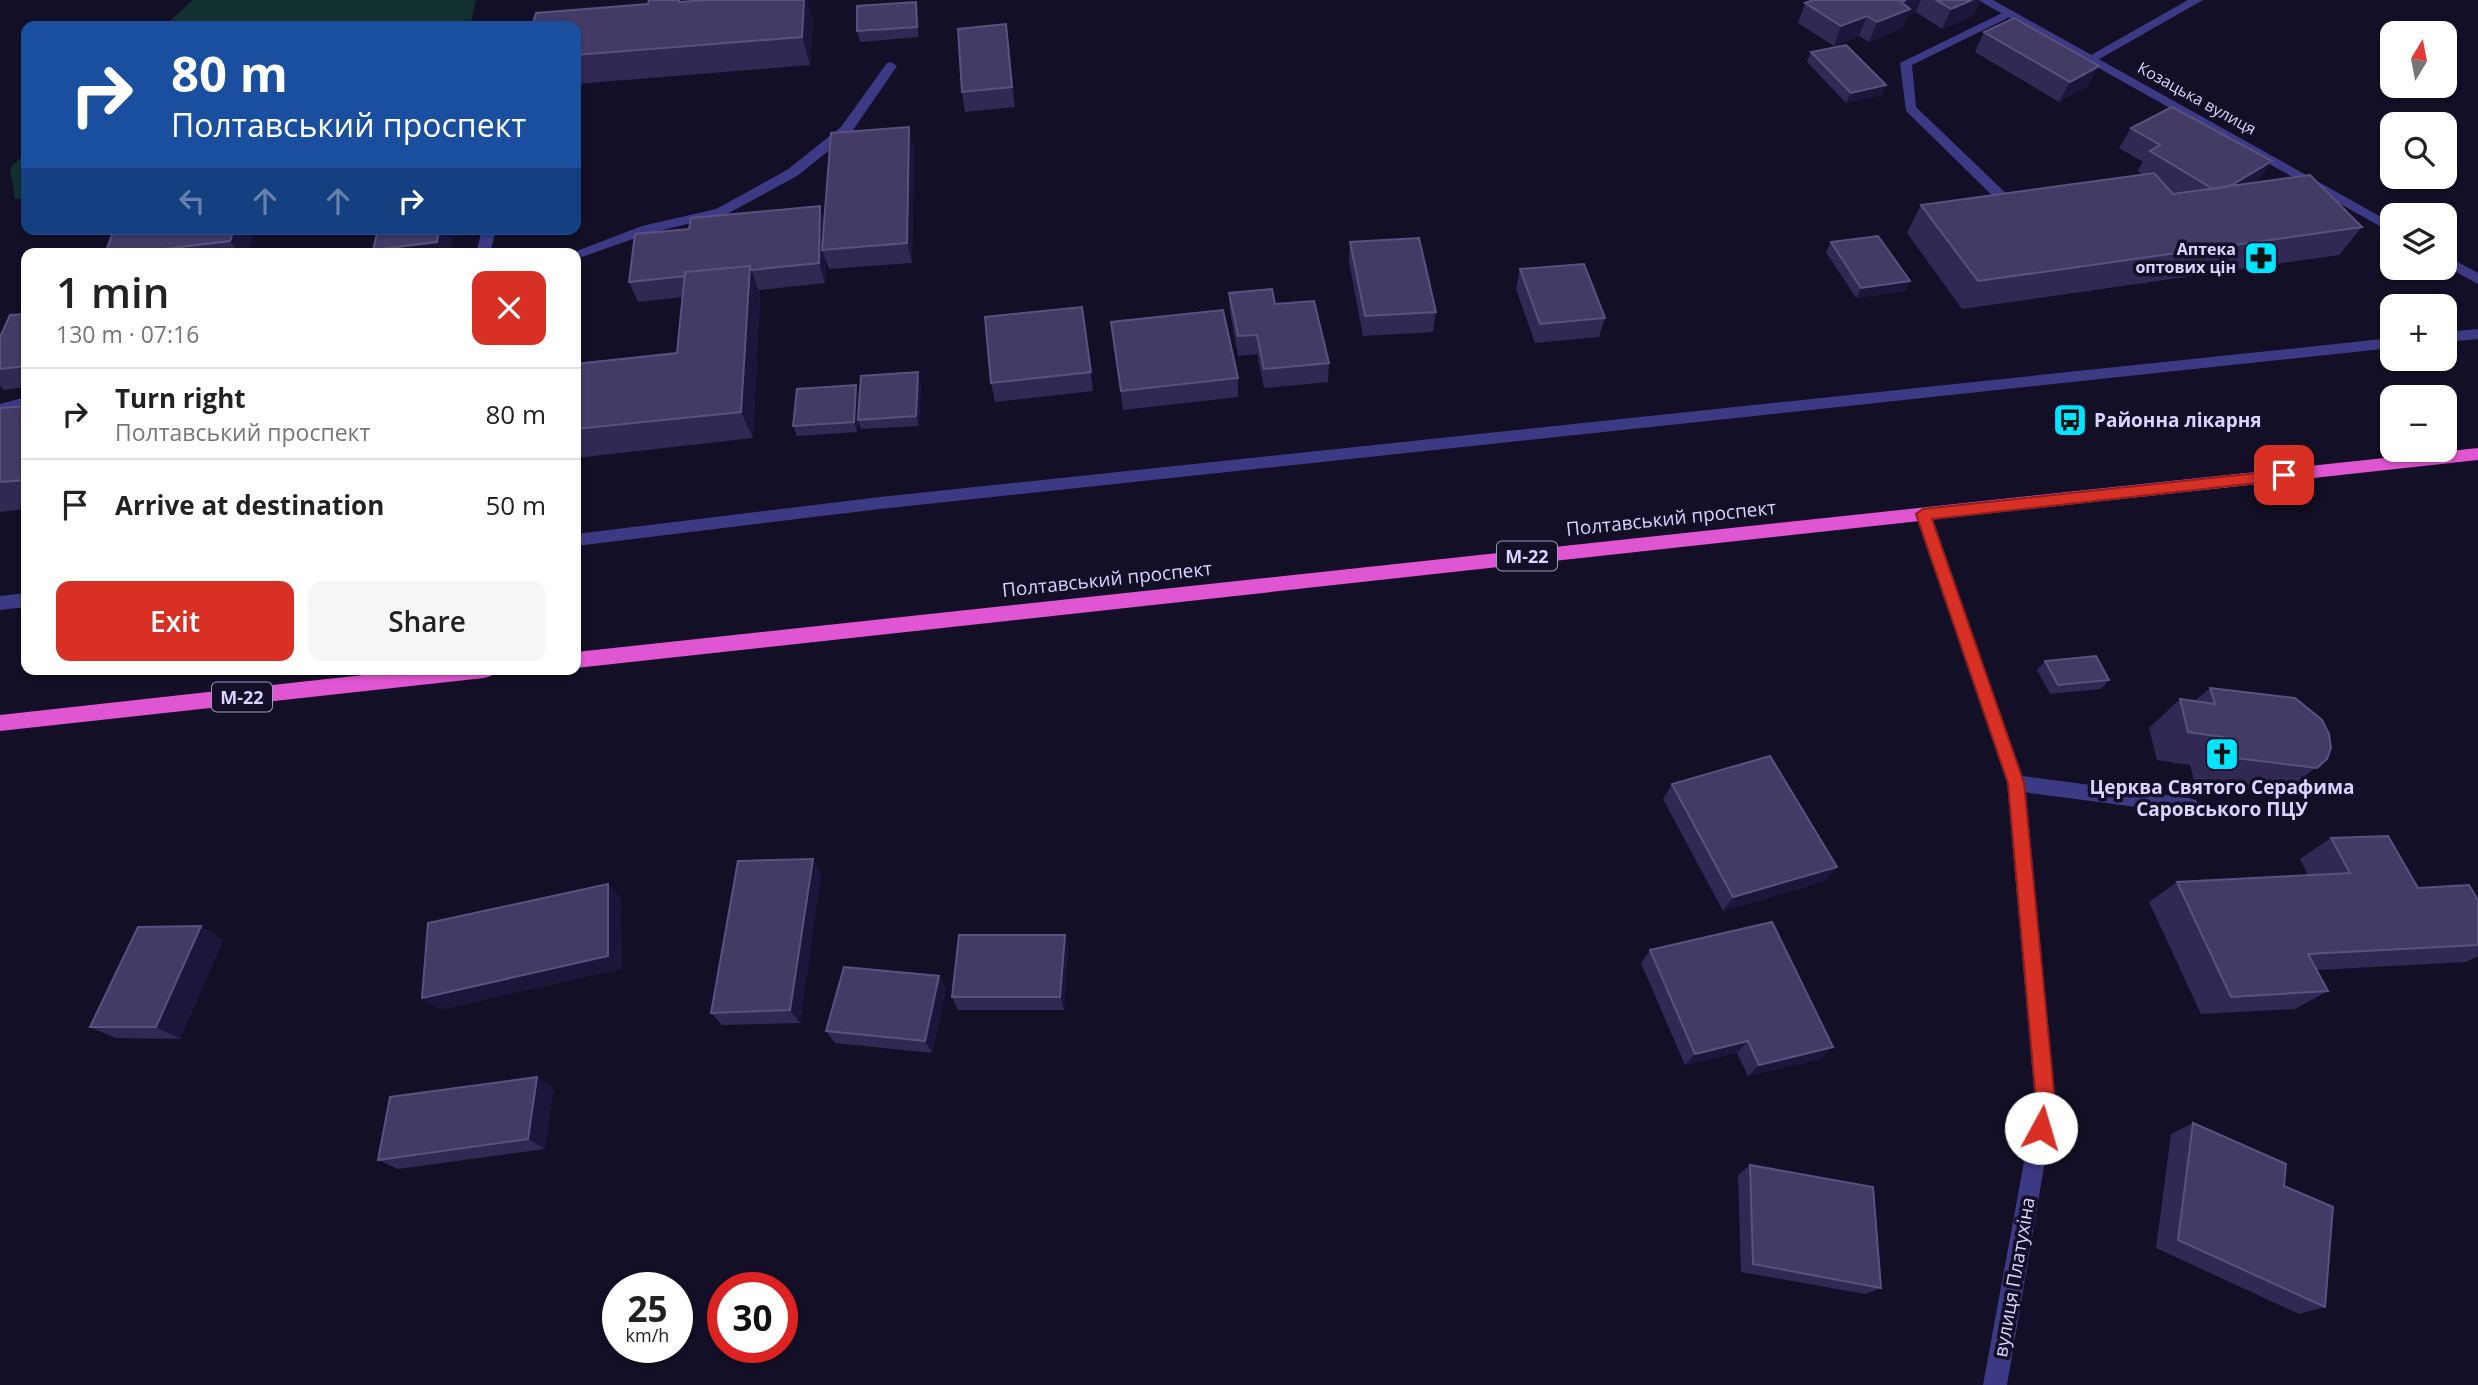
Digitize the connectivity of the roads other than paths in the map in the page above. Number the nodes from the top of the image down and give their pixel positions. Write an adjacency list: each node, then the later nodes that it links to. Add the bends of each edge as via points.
1 (1984, 0): 3 (street, Козацька вулиця)
2 (2197, 0): 4 (street)
3 (2010, 14): 4 (street, Козацька вулиця); 6 (street, via 1906,63 1910,108)
4 (2090, 58): 7 (street, Козацька вулиця)
5 (891, 66): 8 (street, via 846,130 792,173 720,212 647,229)
6 (2007, 202)
7 (2380, 222)
8 (581, 252)
9 (2457, 267): 10 (street)
10 (2478, 279)
11 (2478, 334): 12 (street)
12 (2457, 336)
13 (2380, 344): 18 (street, via 880,503)
14 (21, 404): 15 (street)
15 (0, 410)
16 (2478, 454): 17 (highway, Полтавський проспект / М-22)
17 (1923, 514): 21 (highway, Полтавський проспект / М-22); 24 (street, вулиця Платухіна)
18 (581, 539)
19 (21, 601): 20 (street)
20 (0, 603)
21 (581, 659)
22 (438, 675): 23 (highway, М-22)
23 (0, 723)
24 (2016, 783): 25 (street); 26 (street, вулиця Платухіна, via 2045,1102)
25 (2189, 806)
26 (1995, 1385)

